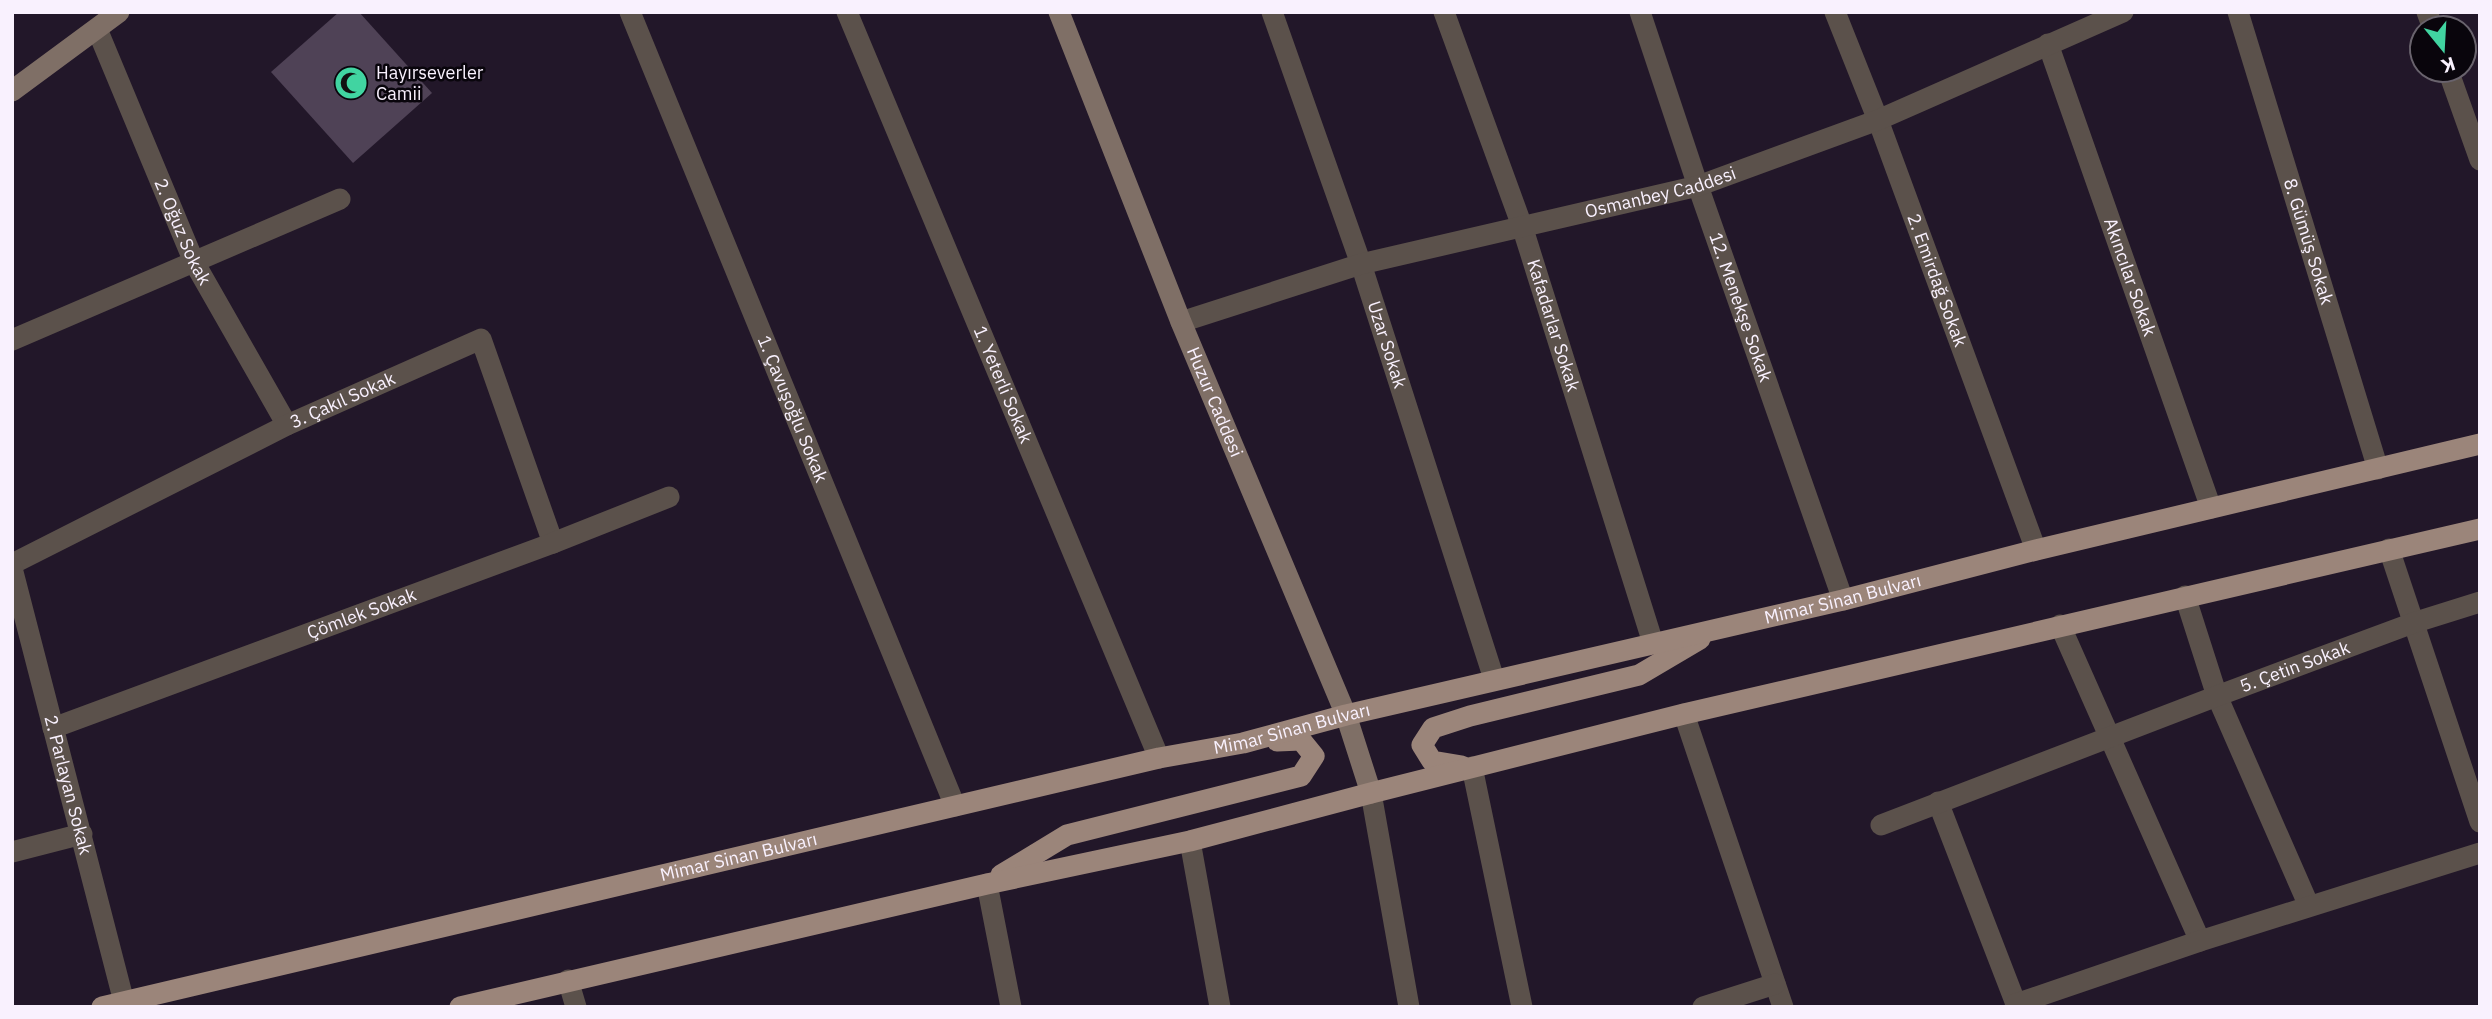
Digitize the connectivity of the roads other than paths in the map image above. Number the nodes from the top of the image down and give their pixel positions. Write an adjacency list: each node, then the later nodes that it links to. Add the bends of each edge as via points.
1 (120, 12): 11 (main road)
2 (630, 12): 53 (street, 1. Çavuşoğlu Sokak)
3 (847, 12): 49 (street, 1. Yeterli Sokak)
4 (1059, 12): 22 (main road, Huzur Caddesi)
5 (1272, 12): 21 (street, Uzar Sokak)
6 (1444, 12): 19 (street, Kafadarlar Sokak)
7 (1640, 12): 17 (street, 12. Menekşe Sokak)
8 (1835, 12): 15 (street, 2. Emirdağ Sokak)
9 (2123, 12): 12 (street, Osmanbey Caddesi)
10 (2238, 12): 26 (street, 8. Gümüş Sokak)
11 (97, 29): 13 (main road); 20 (street, 2. Oğuz Sokak)
12 (2048, 44): 15 (street, Osmanbey Caddesi); 28 (street, Akıncılar Sokak)
13 (15, 82)
14 (2453, 84): 16 (street)
15 (1878, 120): 17 (street, Osmanbey Caddesi); 32 (street, 2. Emirdağ Sokak)
16 (2480, 160)
17 (1698, 186): 19 (street, Osmanbey Caddesi); 35 (street, 12. Menekşe Sokak)
18 (340, 199): 20 (street)
19 (1522, 226): 21 (street, Osmanbey Caddesi); 41 (street, Kafadarlar Sokak)
20 (194, 261): 23 (street); 24 (street, 2. Oğuz Sokak)
21 (1361, 264): 22 (street, Osmanbey Caddesi); 42 (street, Uzar Sokak)
22 (1181, 322): 45 (main road, Huzur Caddesi)
23 (12, 340)
24 (287, 425): 30 (street, 3. Çakıl Sokak, via 481,339); 33 (street, 3. Çakıl Sokak)
25 (2480, 444): 26 (main road, Mimar Sinan Bulvarı)
26 (2378, 469): 28 (main road, Mimar Sinan Bulvarı)
27 (669, 497): 30 (street, Çömlek Sokak)
28 (2211, 508): 32 (main road, Mimar Sinan Bulvarı)
29 (2480, 529): 31 (main road)
30 (553, 543): 46 (street, Çömlek Sokak)
31 (2389, 549): 34 (main road); 38 (street)
32 (2036, 550): 35 (main road, Mimar Sinan Bulvarı)
33 (12, 566): 37 (street, 2. Parlayan Sokak)
34 (2185, 596): 39 (main road); 43 (street)
35 (1843, 600): 40 (main road, Mimar Sinan Bulvarı)
36 (2480, 603): 38 (street, 5. Çetin Sokak)
37 (18, 609): 46 (street, 2. Parlayan Sokak)
38 (2413, 623): 43 (street, 5. Çetin Sokak); 54 (street)
39 (2060, 625): 44 (main road); 47 (street)
40 (1717, 629): 41 (main road, Mimar Sinan Bulvarı); 50 (main road, via 1639,675 1433,728 1422,745 1432,761)
41 (1653, 643): 42 (main road, Mimar Sinan Bulvarı)
42 (1494, 679): 45 (main road, Mimar Sinan Bulvarı)
43 (2217, 696): 47 (street, 5. Çetin Sokak); 61 (street)
44 (1684, 714): 50 (main road); 64 (street)
45 (1346, 715): 48 (main road, Mimar Sinan Bulvarı); 51 (main road, Huzur Caddesi)
46 (53, 728): 56 (street, 2. Parlayan Sokak)
47 (2109, 736): 52 (street, 5. Çetin Sokak); 62 (street)
48 (1243, 743): 49 (main road, Mimar Sinan Bulvarı); 60 (main road, via 1301,740 1314,757 1301,776 1067,835)
49 (1159, 758): 53 (main road, Mimar Sinan Bulvarı)
50 (1472, 767): 51 (main road); 73 (street)
51 (1371, 793): 57 (main road); 72 (street)
52 (1938, 802): 55 (street, 5. Çetin Sokak); 66 (street)
53 (955, 806): 65 (main road, Mimar Sinan Bulvarı)
54 (2480, 822)
55 (1881, 825)
56 (82, 834): 58 (street); 65 (street, 2. Parlayan Sokak)
57 (1191, 841): 60 (main road); 71 (street)
58 (12, 852)
59 (2480, 853): 61 (street)
60 (987, 884): 63 (main road); 70 (street)
61 (2309, 906): 62 (street)
62 (2200, 941): 66 (street)
63 (568, 980): 68 (main road); 69 (street)
64 (1775, 984): 74 (street); 75 (street)
65 (124, 1002): 67 (main road, Mimar Sinan Bulvarı)
66 (2016, 1006)
67 (102, 1007)
68 (460, 1007)
69 (576, 1007)
70 (1011, 1007)
71 (1220, 1007)
72 (1409, 1007)
73 (1522, 1007)
74 (1703, 1007)
75 (1783, 1007)

